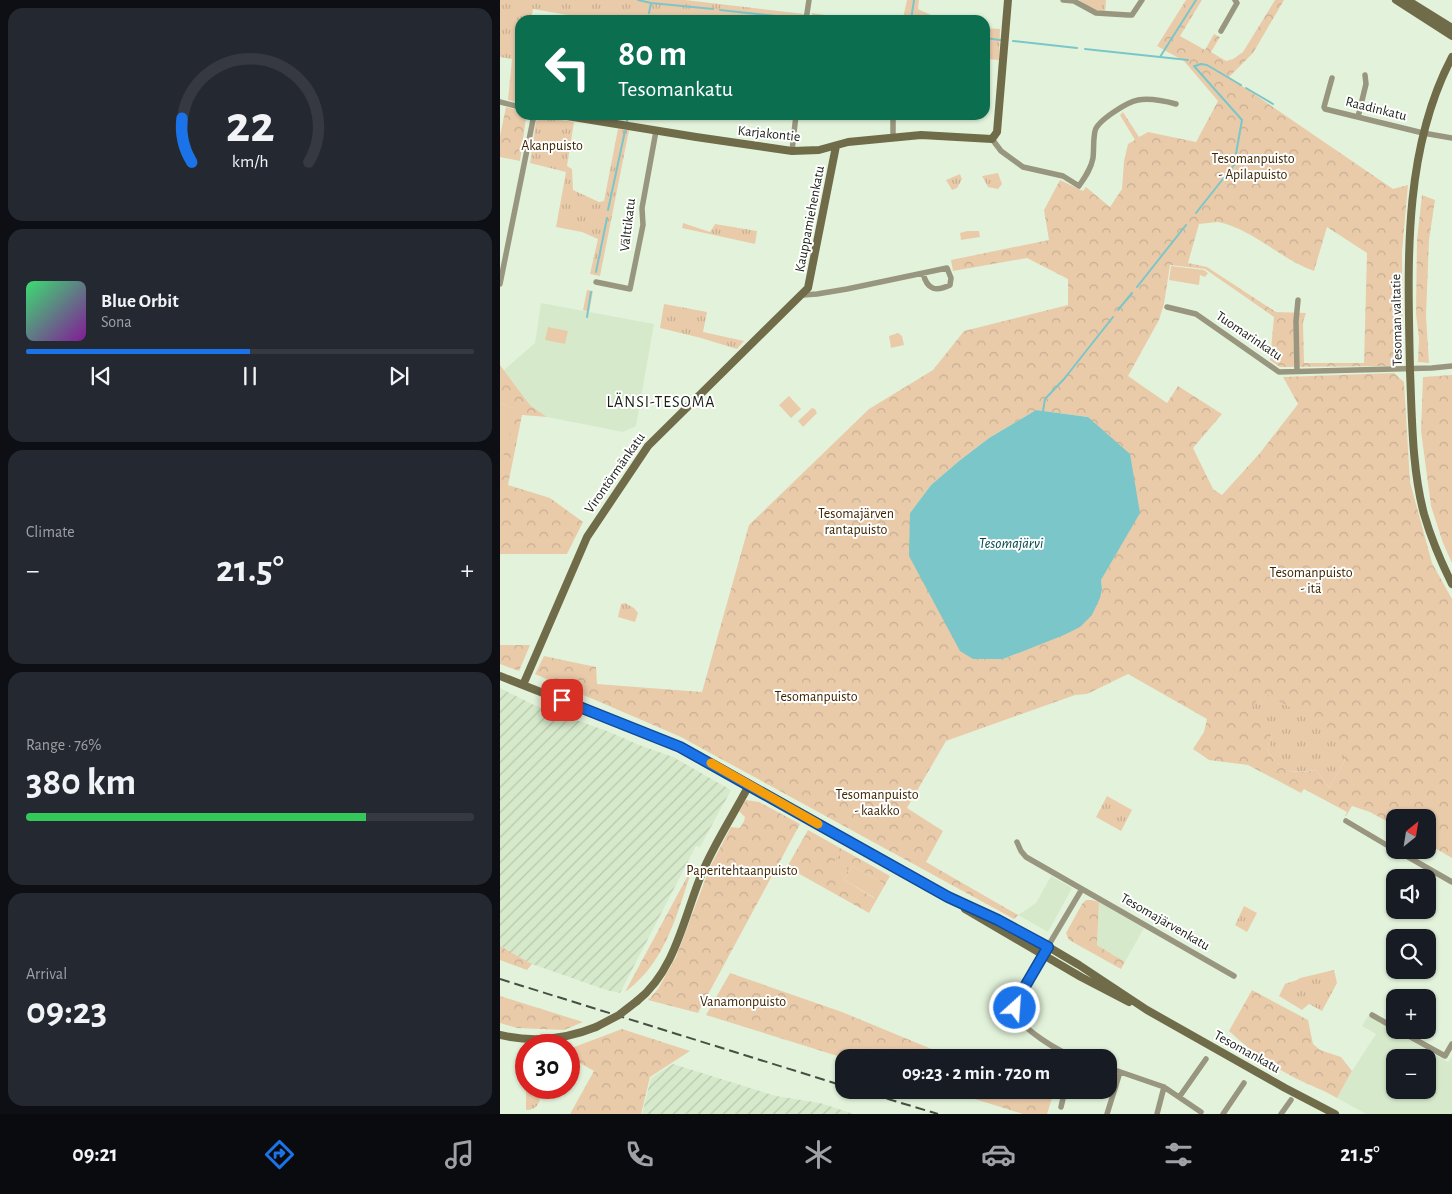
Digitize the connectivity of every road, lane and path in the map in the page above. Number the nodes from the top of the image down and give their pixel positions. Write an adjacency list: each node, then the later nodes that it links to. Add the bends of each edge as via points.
1 (809, 0): 8 (street)
2 (1008, 0): 27 (main road, via 997,132)
3 (1063, 0): 4 (street, via 1074,1 1096,13 1128,16)
4 (1142, 0)
5 (1235, 0): 10 (street, via 1237,3)
6 (1396, 0): 11 (main road)
7 (1407, 0): 9 (main road)
8 (807, 15)
9 (1452, 28)
10 (1221, 31)
11 (1452, 36)
12 (1452, 56): 24 (main road, Tesoman valtatie, via 1434,95)
13 (1365, 75): 18 (street)
14 (1332, 78): 18 (street, Raadinkatu, via 1325,109)
15 (500, 102): 17 (street)
16 (1176, 104): 27 (street, via 1138,100 1101,121 1095,131 1089,172 1079,186 1063,176 1023,167)
17 (515, 105)
18 (1358, 117): 24 (street, Raadinkatu)
19 (533, 120): 32 (street)
20 (591, 120): 23 (main road, Karjakontie)
21 (795, 120): 29 (street)
22 (893, 120): 25 (street)
23 (656, 131): 29 (main road, Karjakontie); 31 (street, Välttikatu, via 630,289)
24 (1423, 133): 26 (street, Raadinkatu); 37 (main road, Tesoman valtatie, via 1411,226)
25 (893, 137): 27 (main road, Karjakontie, via 921,135); 28 (main road, Karjakontie)
26 (1452, 138)
27 (992, 139)
28 (836, 146): 29 (main road, Karjakontie); 33 (main road, Kauppamiehenkatu, via 811,282)
29 (792, 151)
30 (923, 273): 30 (street, via 928,286 934,289 950,285 947,268); 33 (street)
31 (596, 282)
32 (500, 284)
33 (803, 295): 41 (main road, Virontörmänkatu, via 648,446 587,537)
34 (1298, 300): 38 (street)
35 (1167, 307): 38 (street, Tuomarinkatu, via 1196,314 1280,372)
36 (1452, 366): 37 (street, Tuomarinkatu)
37 (1410, 369): 38 (street, Tuomarinkatu); 39 (main road, Tesoman valtatie, via 1414,447 1424,513)
38 (1297, 371)
39 (1452, 584)
40 (500, 676): 41 (main road, Tesomankatu)
41 (523, 685): 42 (main road, Tesomankatu, via 680,747)
42 (749, 785): 49 (main road, Tesomankatu); 56 (main road, bridge, via 702,873 666,965 648,990 619,1015 569,1037 548,1040)
43 (1346, 821): 45 (street)
44 (1017, 842): 48 (street, Tesomajärvenkatu, via 1026,857)
45 (1386, 845)
46 (1411, 859): 47 (street)
47 (1452, 882)
48 (1082, 889): 50 (street); 52 (street, Tesomajärvenkatu)
49 (948, 897): 50 (main road, Tesomankatu); 51 (main road, Tesomankatu)
50 (1048, 947): 51 (street); 53 (main road, Tesomankatu)
51 (1043, 956): 53 (main road, Tesomankatu); 59 (street, via 1016,1003 1016,1013 1034,1034)
52 (1234, 976)
53 (1147, 1010): 74 (main road, Tesomankatu)
54 (1372, 1015): 55 (street)
55 (1386, 1023)
56 (500, 1035)
57 (1415, 1039): 58 (street, via 1445,1056)
58 (1452, 1044)
59 (1058, 1049)
60 (1206, 1060): 65 (street)
61 (1117, 1071): 62 (street)
62 (1120, 1072): 64 (street); 70 (street)
63 (1244, 1083): 72 (street)
64 (1164, 1086): 65 (street); 71 (street)
65 (1180, 1096): 69 (street)
66 (1062, 1099): 68 (street)
67 (1291, 1100): 73 (street)
68 (1060, 1107)
69 (1201, 1112)
70 (1107, 1114)
71 (1157, 1114)
72 (1223, 1114)
73 (1281, 1114)
74 (1334, 1114)

